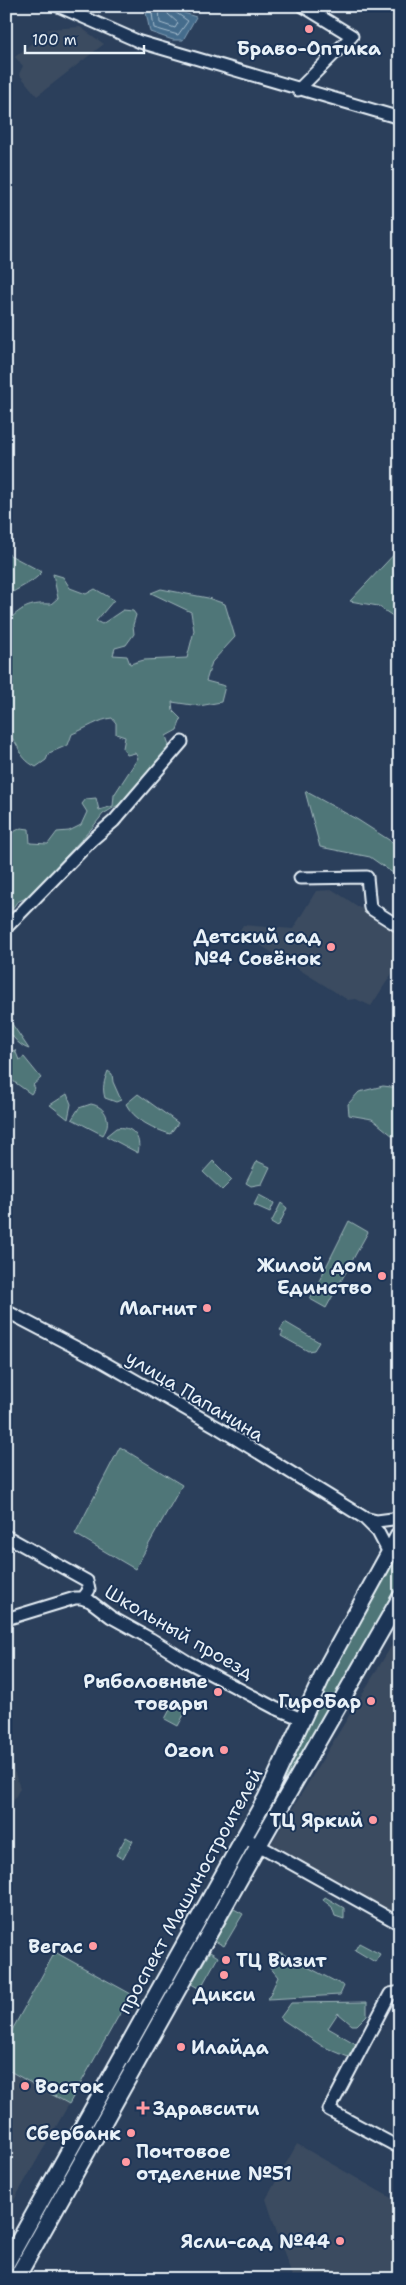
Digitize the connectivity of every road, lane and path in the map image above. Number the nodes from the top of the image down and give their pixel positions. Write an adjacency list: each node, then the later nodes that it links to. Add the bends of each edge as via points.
1 (58, 6): 3 (street, via 140,42)
2 (304, 6): 3 (street, via 352,36)
3 (298, 90): 4 (street)
4 (400, 118)
5 (182, 742): 8 (street, via 114,821 92,839)
6 (300, 878): 7 (street, via 367,877 370,908)
7 (400, 927)
8 (6, 928)
9 (6, 1311): 10 (street, улица Папанина, via 217,1427)
10 (363, 1517): 11 (street, улица Папанина, via 377,1521); 14 (street, улица Папанина, via 375,1528)
11 (400, 1518)
12 (400, 1533): 14 (main road, проспект Машиностроителей)
13 (6, 1536): 15 (street, via 88,1581 89,1590)
14 (389, 1553): 18 (main road, проспект Машиностроителей, via 329,1662)
15 (83, 1598): 17 (street, Школьный проезд); 18 (street, Школьный проезд, via 188,1662)
16 (398, 1603): 20 (main road, проспект Машиностроителей)
17 (6, 1619)
18 (302, 1719): 19 (main road, проспект Машиностроителей)
19 (279, 1772): 20 (main road); 21 (main road, проспект Машиностроителей)
20 (294, 1782): 22 (main road, проспект Машиностроителей)
21 (244, 1837): 22 (street); 26 (main road, проспект Машиностроителей)
22 (258, 1845): 23 (street); 27 (main road, проспект Машиностроителей)
23 (400, 1924)
24 (400, 1992): 25 (street, via 390,1994 329,2110)
25 (400, 2148)
26 (6, 2264)
27 (16, 2279)

